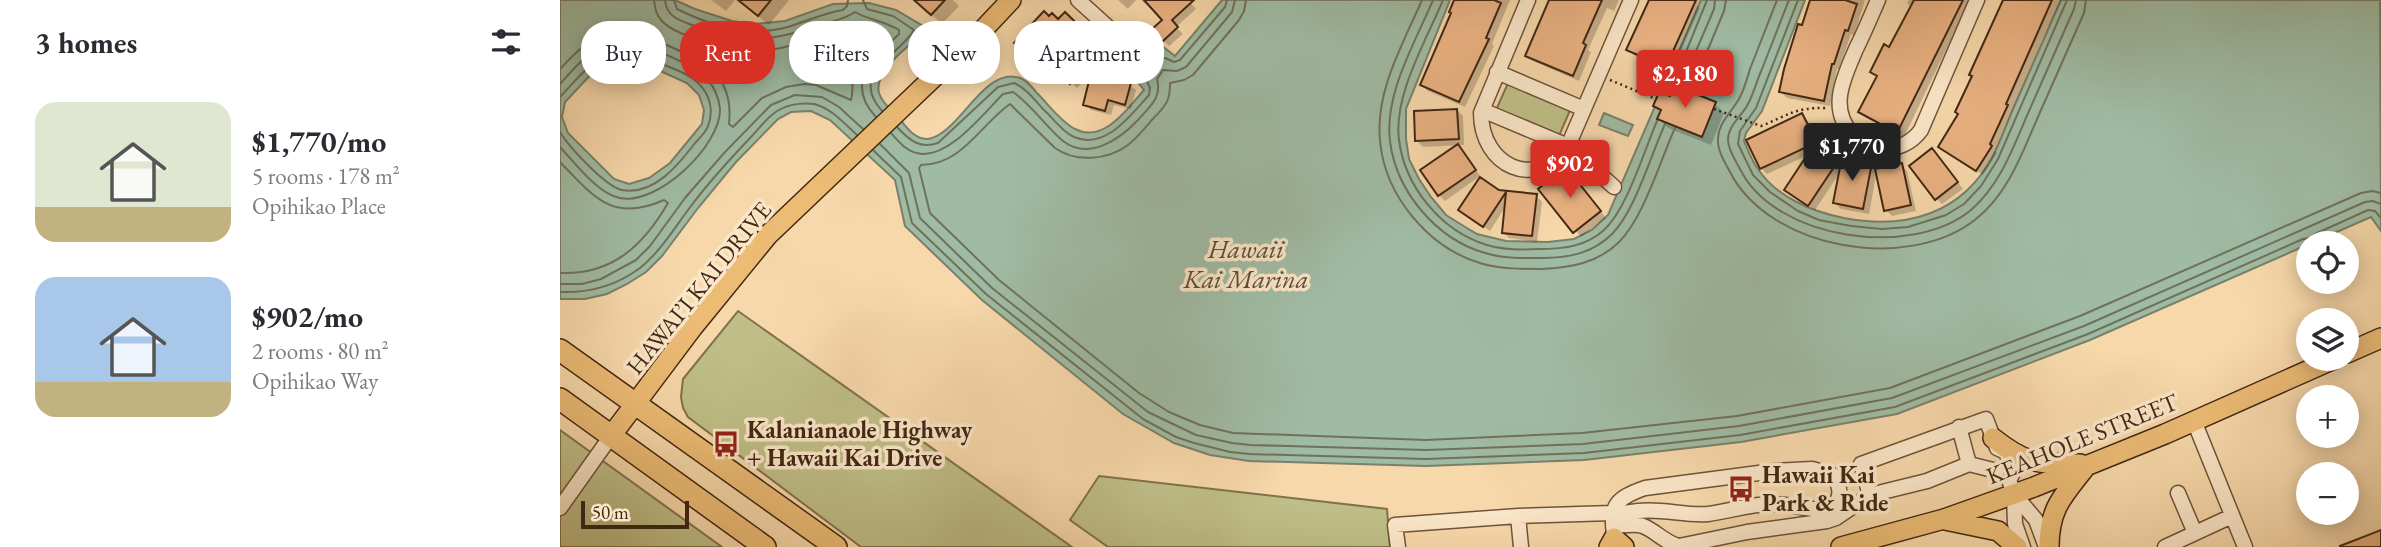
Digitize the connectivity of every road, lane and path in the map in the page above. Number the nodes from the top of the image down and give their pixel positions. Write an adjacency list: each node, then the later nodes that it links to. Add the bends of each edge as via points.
1 (1012, 0): 22 (main road, HAWAI’I KAI DRIVE, via 768,235)
2 (1078, 0): 7 (street)
3 (1528, 0): 8 (street)
4 (1631, 0): 9 (street)
5 (1878, 0): 14 (street, via 1840,89)
6 (1978, 0): 14 (street, via 1917,136 1890,149 1870,148 1845,126)
7 (1101, 21)
8 (1497, 72): 11 (street); 13 (street)
9 (1599, 75): 10 (path); 11 (street)
10 (1656, 99)
11 (1584, 109): 15 (street)
12 (1714, 109): 14 (path, via 1761,127 1799,110)
13 (1482, 110): 15 (street); 15 (street, via 1480,126 1489,148 1514,167 1547,165)
14 (1839, 110)
15 (1568, 146): 16 (street)
16 (1614, 187)
17 (2381, 338): 18 (main road)
18 (2359, 348)
19 (560, 350): 22 (highway)
20 (2307, 371): 23 (main road, KEAHOLE STREET)
21 (560, 399): 25 (highway)
22 (638, 404): 25 (main road, HAWAI’I KAI DRIVE); 40 (highway)
23 (2194, 421): 28 (main road, KEAHOLE STREET); 35 (street)
24 (1959, 427): 26 (street, via 1986,419); 27 (street); 32 (street, via 1861,464)
25 (611, 436): 33 (street); 39 (highway)
26 (1995, 443): 28 (main road, via 2030,462); 29 (street, via 1992,456); 30 (street, via 2006,452)
27 (1969, 464): 29 (street); 32 (street, via 1927,481)
28 (2088, 464): 30 (main road, KEAHOLE STREET); 46 (main road, via 2055,510)
29 (1997, 471): 30 (street)
30 (2012, 487): 36 (main road, KEAHOLE STREET); 45 (street, via 2015,524); 46 (street, via 2036,520)
31 (2178, 493): 37 (street)
32 (1870, 495): 38 (street, via 1836,519 1679,546 1635,525)
33 (560, 508)
34 (1518, 516): 38 (street); 41 (street, via 1395,525); 42 (street)
35 (2232, 516): 37 (street); 48 (street)
36 (1944, 519): 43 (main road, KEAHOLE STREET); 44 (main road, via 1998,531)
37 (2195, 533): 47 (street)
38 (1615, 537): 38 (street, via 1616,505 1645,488 1812,469 1833,475 1841,487 1839,501 1830,511 1769,504 1690,515 1638,511 1627,514)
39 (765, 547)
40 (836, 547)
41 (1398, 547)
42 (1521, 547)
43 (1841, 547)
44 (2017, 547)
45 (2023, 547)
46 (2047, 547)
47 (2165, 547)
48 (2245, 547)

